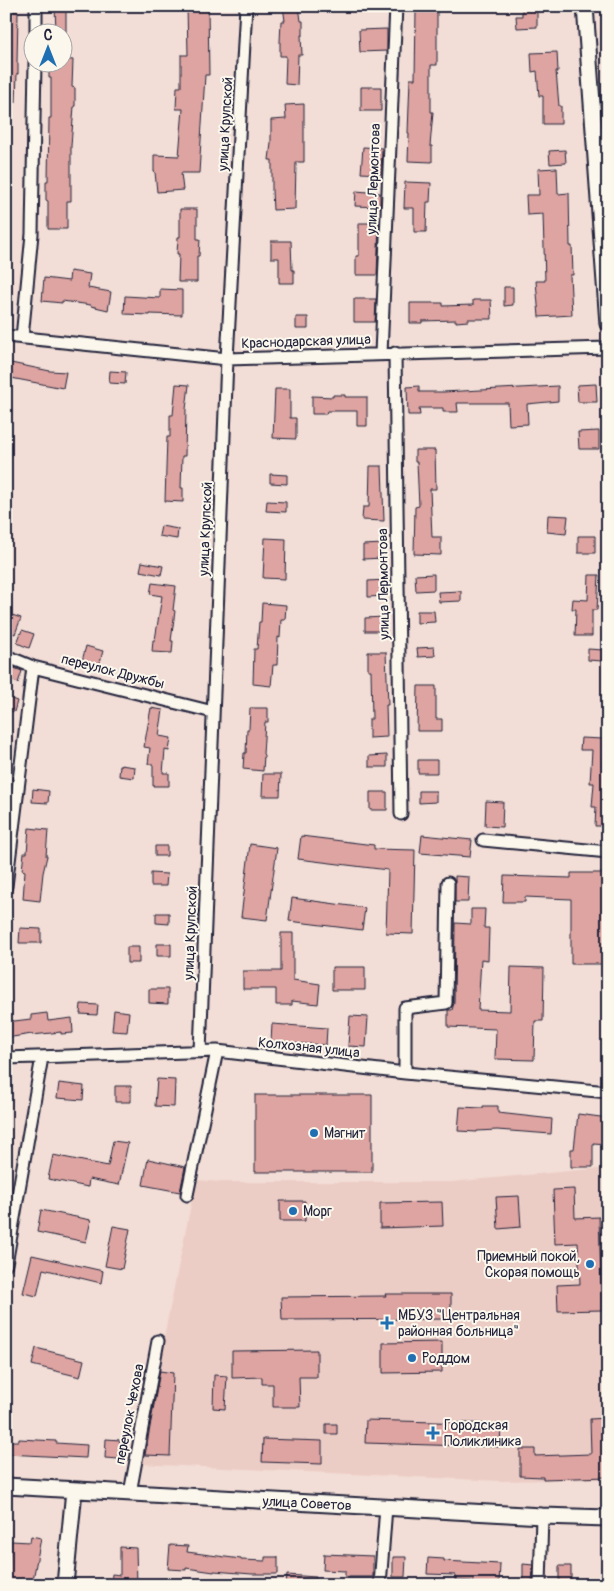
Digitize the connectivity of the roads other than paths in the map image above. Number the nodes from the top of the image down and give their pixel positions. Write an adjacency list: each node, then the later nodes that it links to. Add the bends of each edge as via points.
1 (36, 6): 5 (street)
2 (246, 6): 13 (street, улица Крупской)
3 (396, 6): 11 (street, улица Лермонтова)
4 (585, 6): 7 (main road)
5 (36, 22)
6 (35, 72): 9 (street, via 32,234)
7 (608, 324)
8 (6, 336): 9 (street, Краснодарская улица)
9 (22, 338): 13 (street, Краснодарская улица)
10 (608, 348): 12 (street, Краснодарская улица)
11 (381, 354): 12 (street, Краснодарская улица); 13 (street, Краснодарская улица)
12 (395, 354): 17 (street, улица Лермонтова)
13 (227, 359): 16 (street, улица Крупской)
14 (6, 656): 15 (street, переулок Дружбы)
15 (33, 667): 16 (street, переулок Дружбы); 21 (street)
16 (213, 712): 22 (street, улица Крупской)
17 (400, 814)
18 (483, 840): 19 (street)
19 (608, 852)
20 (448, 883): 26 (street, via 446,1003 405,1008)
21 (6, 886)
22 (200, 1052): 23 (street, Колхозная улица); 24 (street, Колхозная улица)
23 (217, 1052): 26 (street, Колхозная улица); 28 (street)
24 (42, 1057): 25 (street, Колхозная улица); 29 (street)
25 (6, 1058)
26 (405, 1073): 27 (street, Колхозная улица)
27 (608, 1092)
28 (187, 1195)
29 (6, 1264)
30 (158, 1341): 33 (street, переулок Чехова)
31 (6, 1486): 32 (main road, улица Советов)
32 (74, 1490): 33 (main road, улица Советов); 37 (main road)
33 (130, 1493): 34 (main road, улица Советов)
34 (386, 1507): 35 (main road, улица Советов); 38 (street)
35 (542, 1516): 36 (main road, улица Советов); 39 (street)
36 (608, 1518)
37 (65, 1585)
38 (380, 1585)
39 (540, 1585)

